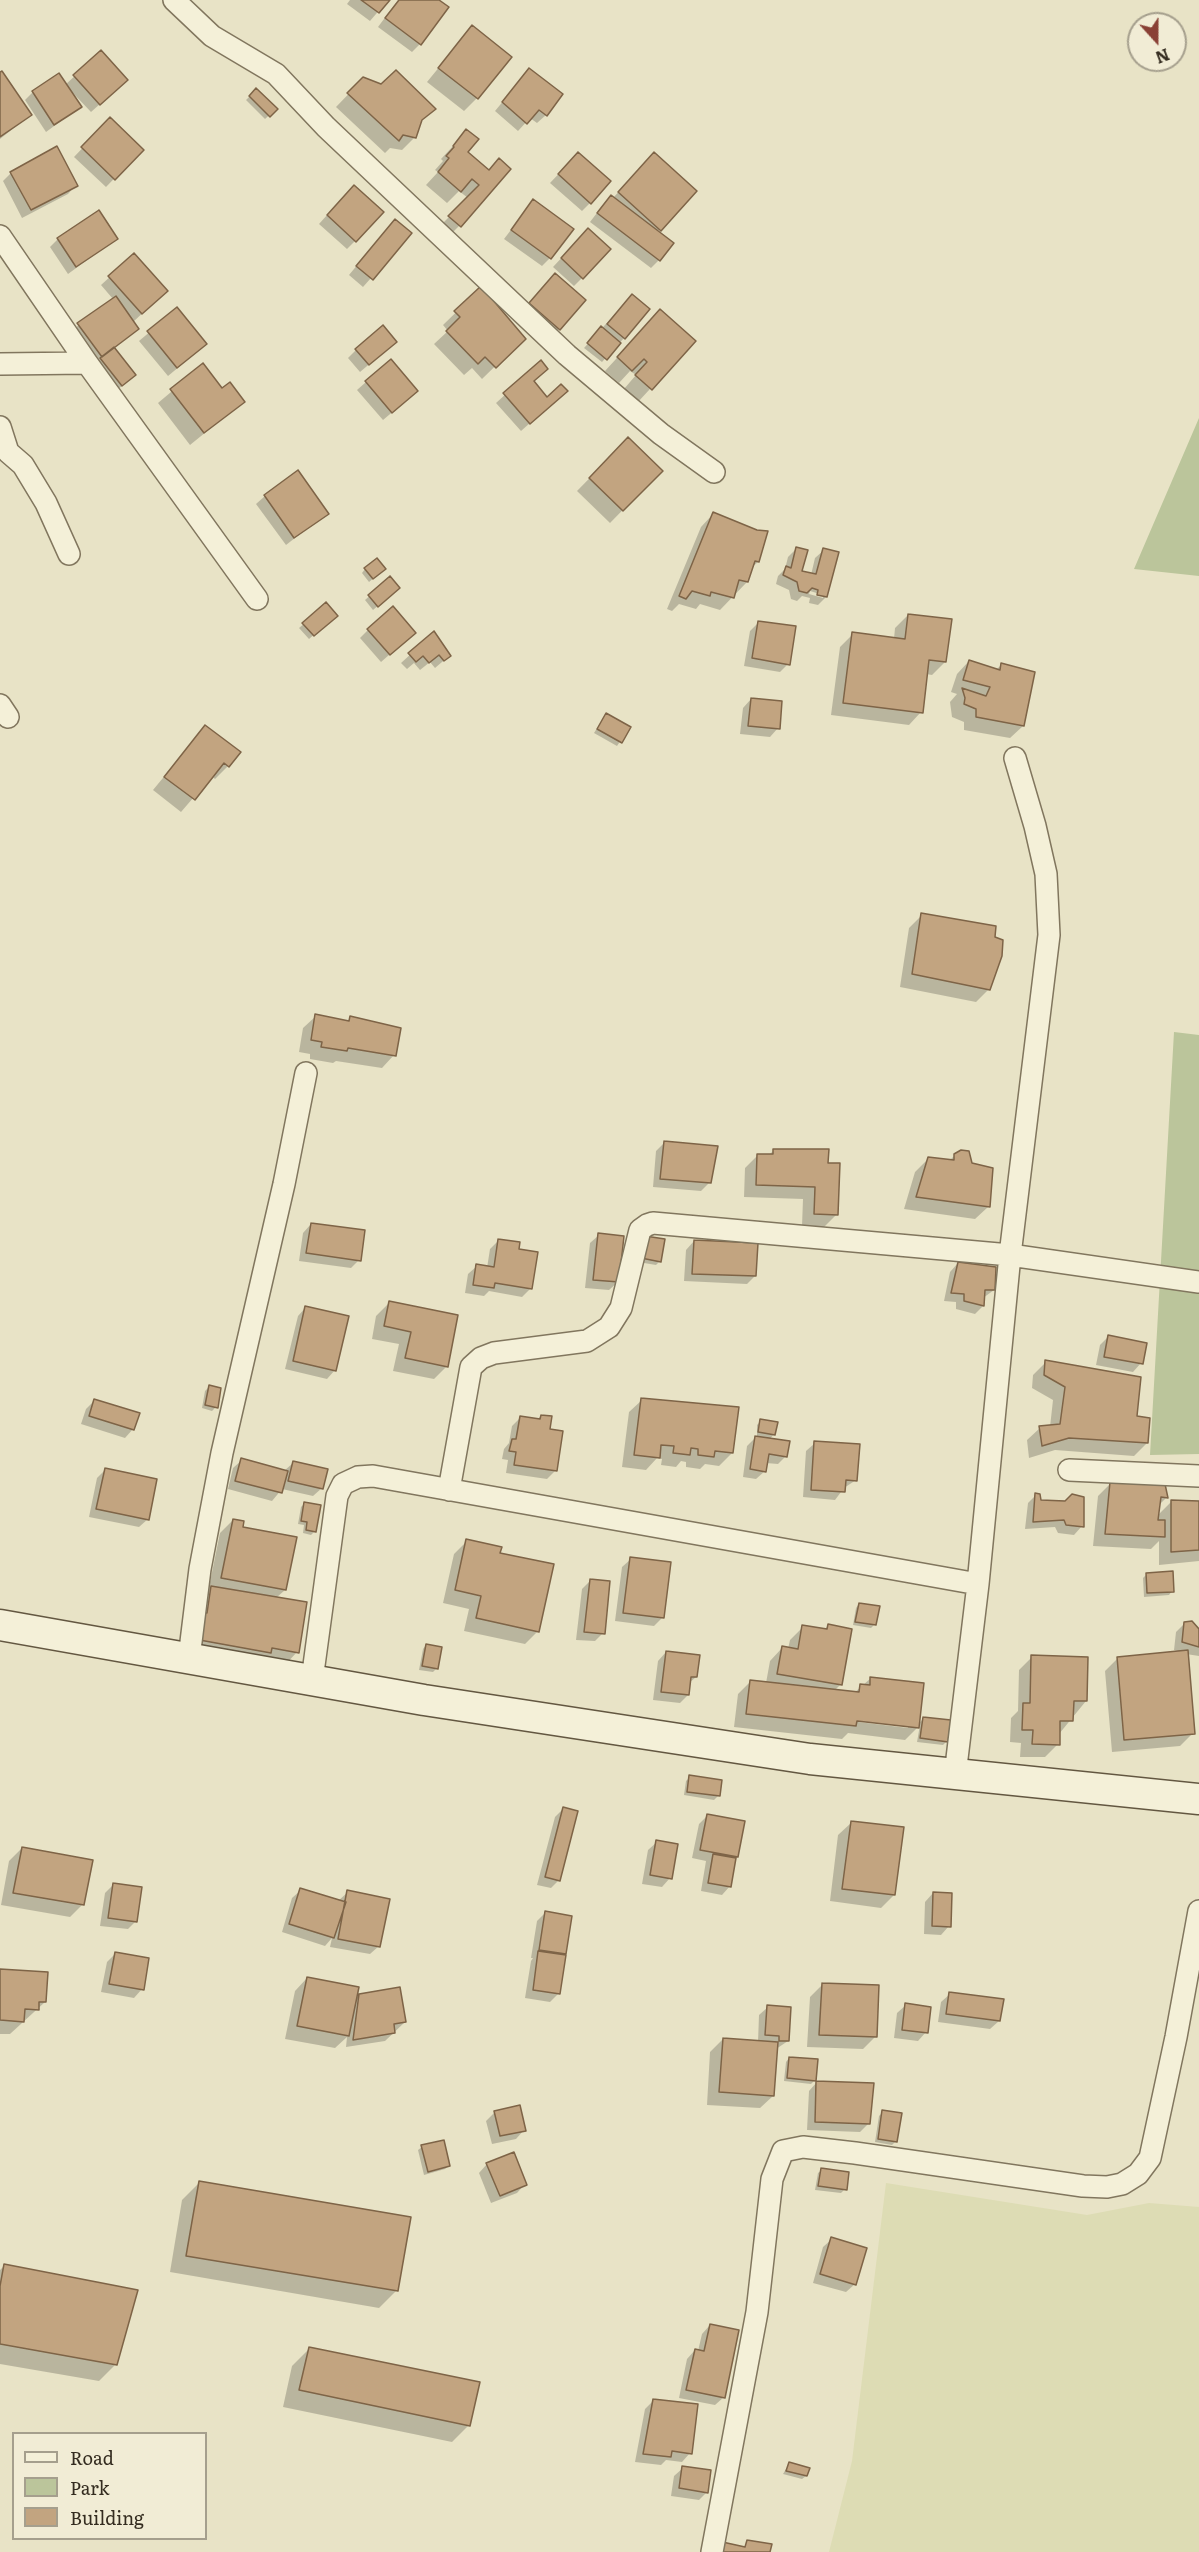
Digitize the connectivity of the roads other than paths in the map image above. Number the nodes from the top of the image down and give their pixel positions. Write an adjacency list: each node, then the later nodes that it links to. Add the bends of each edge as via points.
1 (174, 0): 6 (street, via 212,36 276,74 567,355 661,434)
2 (0, 236): 3 (street)
3 (87, 363): 4 (street); 8 (street)
4 (0, 364)
5 (0, 427): 7 (street, via 9,452 23,465 46,503)
6 (714, 472)
7 (69, 554)
8 (257, 599)
9 (1015, 758): 11 (street, via 1046,874 1049,935)
10 (306, 1073): 18 (street, via 222,1453 200,1569)
11 (1010, 1255): 12 (street); 15 (street, via 647,1225 640,1230 621,1308 609,1327 587,1341 494,1353 471,1367); 16 (street)
12 (1199, 1282)
13 (1069, 1470): 14 (street)
14 (1199, 1476)
15 (449, 1490): 16 (street); 19 (street, via 373,1476 343,1484 337,1496)
16 (978, 1584): 20 (street)
17 (0, 1625): 18 (street)
18 (189, 1658): 19 (street)
19 (312, 1680): 20 (street, via 810,1759)
20 (955, 1775): 21 (street)
21 (1199, 1799)
22 (1199, 1911): 23 (street, via 1150,2158 1138,2174 1122,2184 1083,2186 803,2146 783,2151 772,2179 757,2312)
23 (712, 2552)

